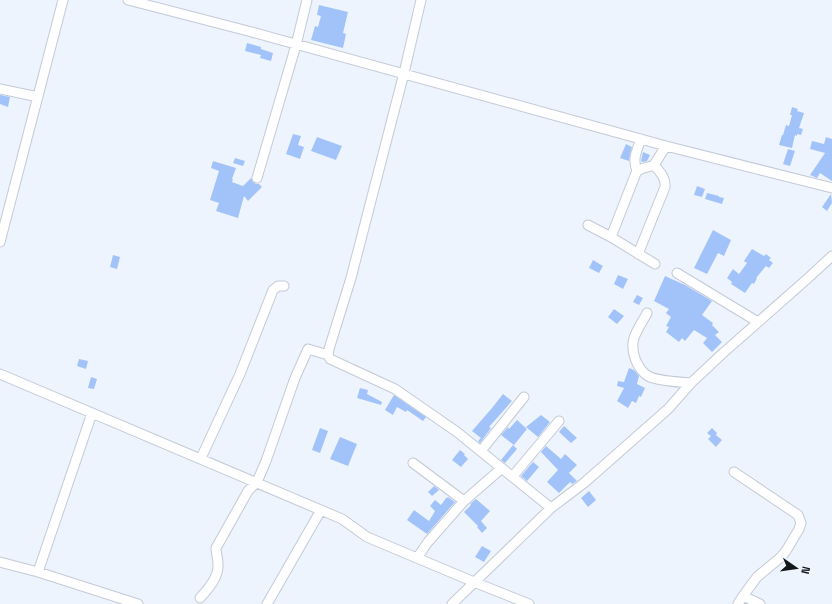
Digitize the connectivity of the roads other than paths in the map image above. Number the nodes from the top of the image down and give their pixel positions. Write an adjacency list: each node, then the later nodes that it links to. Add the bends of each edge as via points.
1 (63, 0): 8 (street)
2 (128, 0): 5 (street)
3 (306, 0): 5 (street)
4 (421, 0): 6 (street)
5 (296, 45): 6 (street); 13 (street)
6 (404, 73): 9 (street); 26 (street, via 351,278)
7 (0, 89): 8 (street)
8 (38, 97): 15 (street)
9 (641, 139): 10 (street); 12 (street, via 635,155)
10 (666, 146): 11 (street); 14 (street)
11 (654, 165): 12 (street); 19 (street, via 666,183)
12 (637, 171): 17 (street)
13 (257, 178)
14 (832, 188)
15 (4, 210): 18 (street)
16 (588, 226): 17 (street)
17 (611, 237): 19 (street)
18 (0, 242)
19 (638, 254): 21 (street)
20 (832, 256): 25 (street)
21 (655, 264)
22 (677, 273): 25 (street)
23 (284, 286): 33 (street, via 278,286 273,290 240,374)
24 (647, 313): 28 (street, via 634,338 637,364 649,377)
25 (758, 322): 28 (street)
26 (328, 355): 32 (street, via 330,359 394,389); 38 (street, via 308,349)
27 (0, 374): 30 (street)
28 (691, 384): 40 (street, via 668,409)
29 (524, 397): 32 (street)
30 (92, 413): 33 (street); 44 (street)
31 (559, 421): 37 (street)
32 (481, 451): 35 (street)
33 (201, 458): 38 (street)
34 (413, 464): 39 (street)
35 (502, 468): 37 (street); 39 (street)
36 (734, 472): 47 (street, via 798,515 801,523 786,551 757,577)
37 (513, 476): 40 (street)
38 (257, 482): 41 (street); 46 (street, via 248,491 216,548 219,566 217,573 208,590)
39 (464, 501): 42 (street)
40 (552, 508): 45 (street)
41 (321, 510): 42 (street, via 342,519 367,538); 49 (street)
42 (417, 558): 45 (street)
43 (0, 562): 44 (street)
44 (38, 572): 48 (street)
45 (474, 582): 50 (street); 51 (street)
46 (200, 598)
47 (740, 600): 52 (street)
48 (138, 604)
49 (267, 604)
50 (452, 604)
51 (529, 604)
52 (760, 604)

